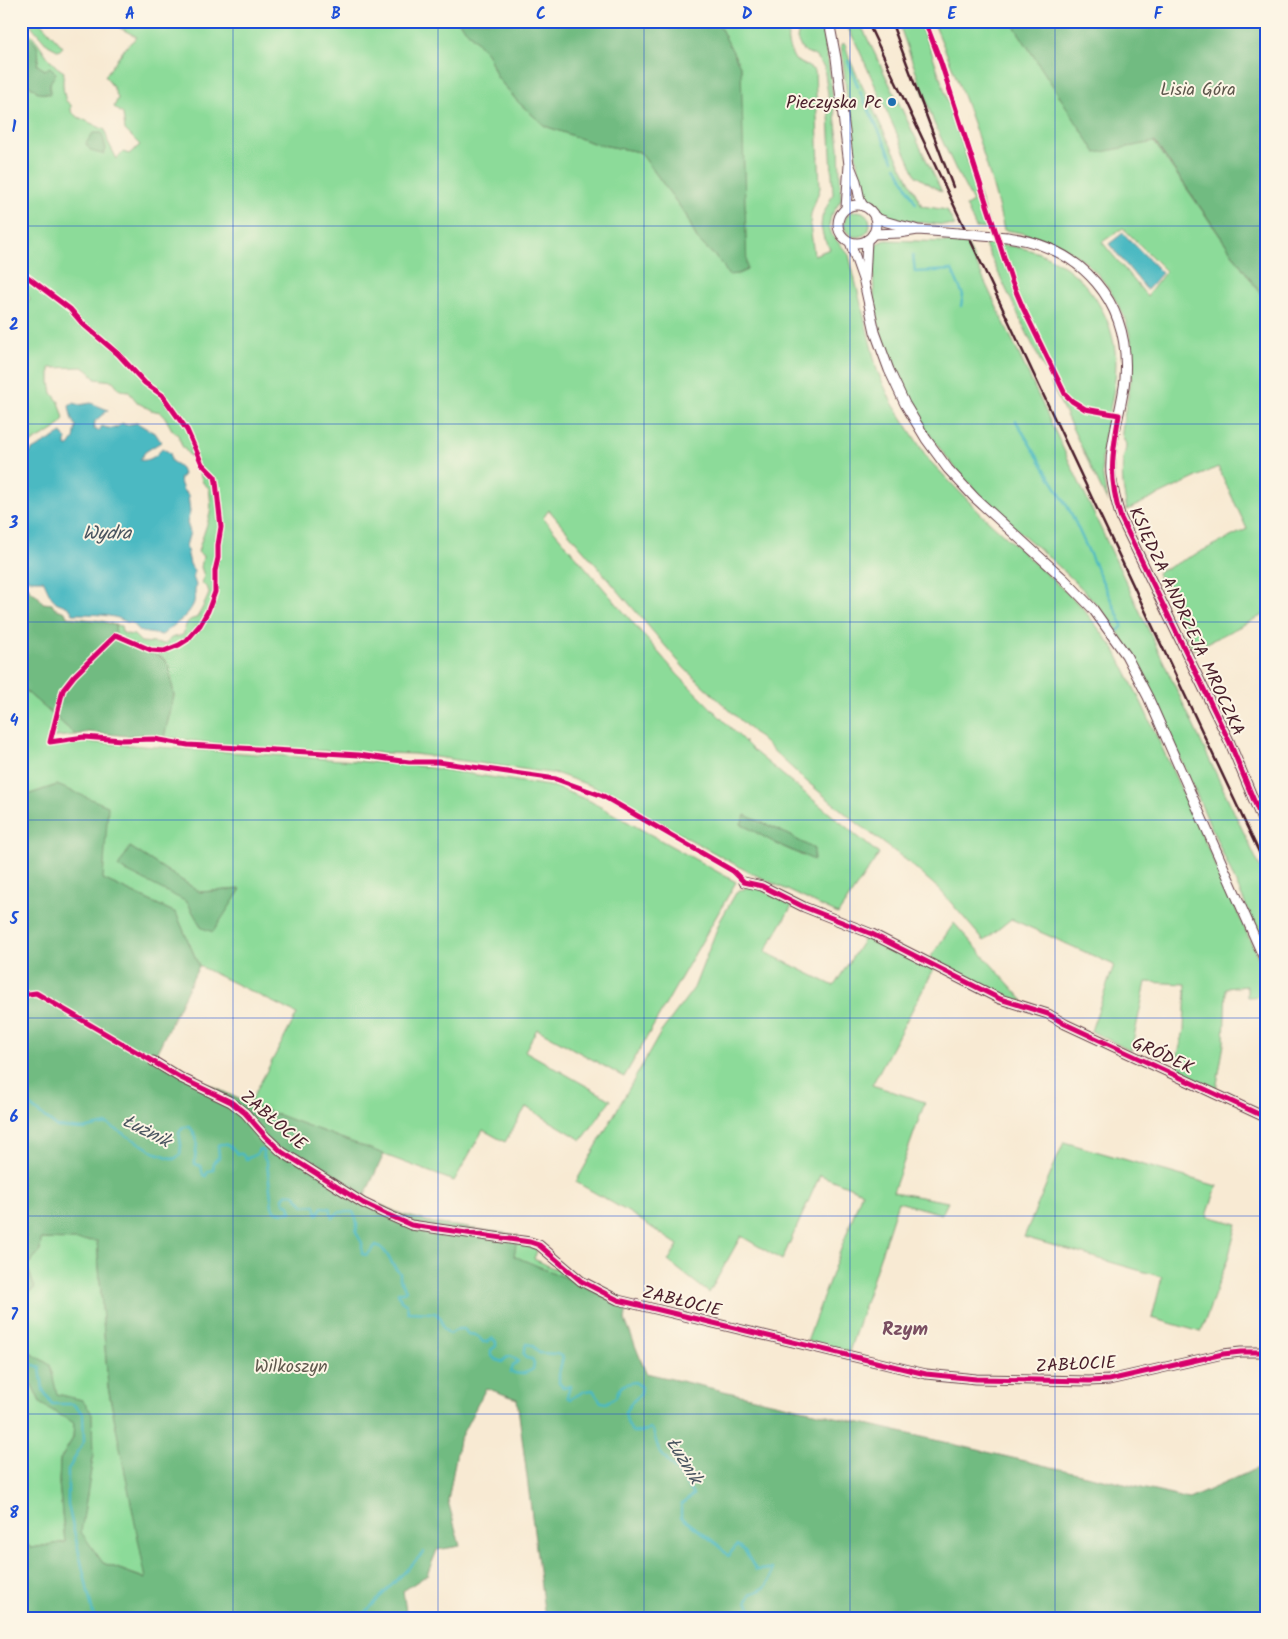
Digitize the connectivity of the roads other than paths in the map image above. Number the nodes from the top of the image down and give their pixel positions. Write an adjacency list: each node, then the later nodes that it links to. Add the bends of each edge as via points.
1 (829, 21): 2 (street)
2 (849, 165): 3 (street); 4 (street)
3 (863, 206): 4 (street); 5 (street)
4 (846, 208): 8 (street, via 838,219 838,226)
5 (875, 217): 6 (street, KSIĘDZA ANDRZEJA MROCZKA); 7 (street, via 876,228)
6 (918, 230): 7 (street, KSIĘDZA ANDRZEJA MROCZKA); 10 (street, KSIĘDZA ANDRZEJA MROCZKA, bridge, via 1007,237 1048,247 1079,266 1101,289 1117,317 1124,347 1122,396 1111,472 1117,506 1230,743)
7 (870, 237): 8 (street); 9 (street)
8 (850, 242): 9 (street)
9 (864, 282): 12 (street, via 875,332 889,370 904,404 926,439 975,498 1093,609 1126,655)
10 (1267, 832)
11 (744, 882): 14 (street, GRÓDEK, via 762,886 872,934 1000,999 1048,1014)
12 (1267, 965)
13 (153, 1061): 15 (street, ZABŁOCIE, via 231,1102 282,1152 363,1203 411,1225 539,1245 581,1281 618,1300 926,1374 966,1378 1109,1380 1223,1354)
14 (1267, 1118)
15 (1267, 1352)

